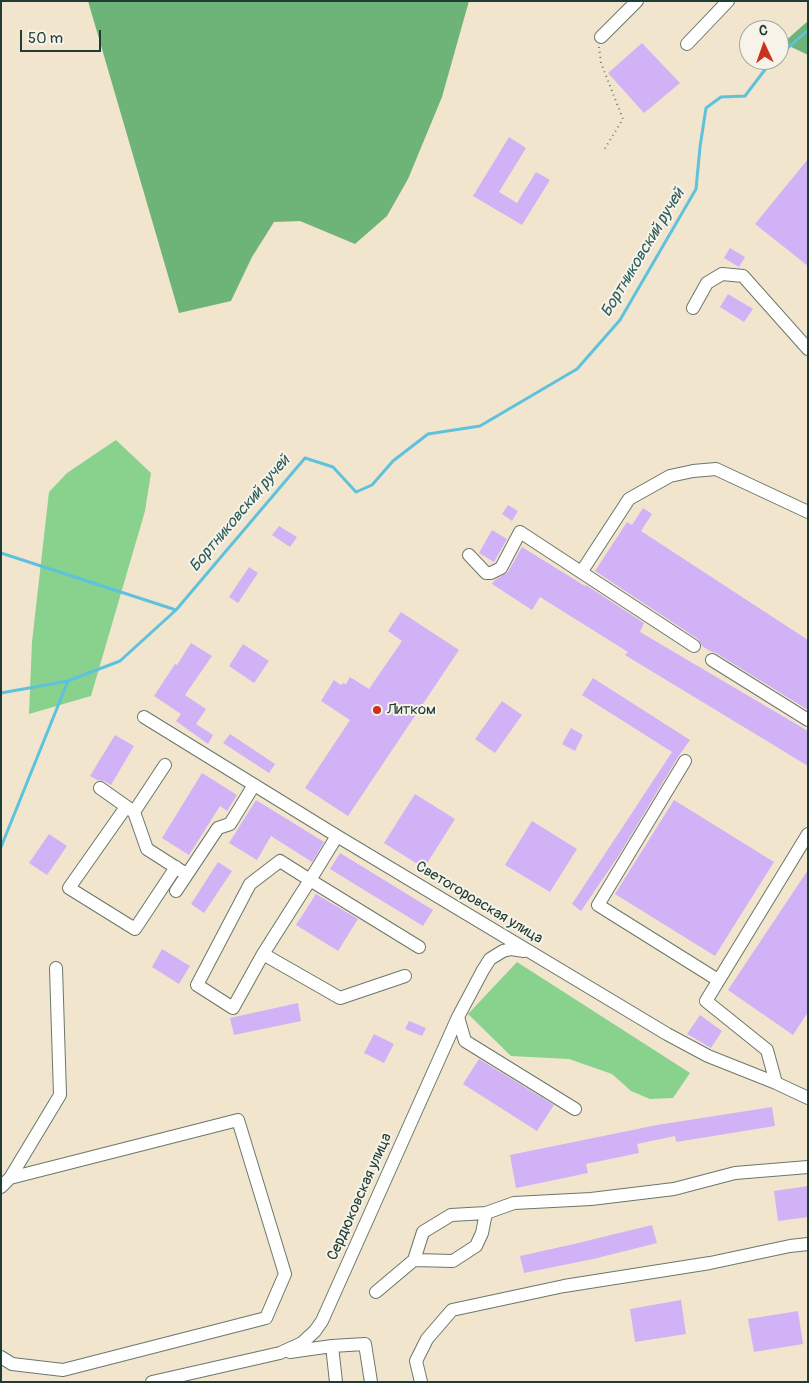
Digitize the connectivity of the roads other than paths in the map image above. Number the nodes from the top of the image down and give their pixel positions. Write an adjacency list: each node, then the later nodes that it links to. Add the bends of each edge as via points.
1 (637, 1): 3 (street)
2 (728, 1): 4 (street)
3 (601, 38)
4 (687, 44)
5 (693, 308): 6 (street, via 707,283 722,274 743,276)
6 (808, 349)
7 (808, 512): 9 (street, via 716,469 670,476 629,499)
8 (469, 555): 9 (street, via 486,573 491,573 500,568 520,532)
9 (582, 571): 10 (street)
10 (694, 646)
11 (712, 660): 13 (street)
12 (144, 716): 16 (street, Светогоровская улица)
13 (808, 720)
14 (685, 761): 30 (street, via 598,904)
15 (165, 765): 18 (street)
16 (254, 785): 20 (street, Светогоровская улица); 22 (street, via 230,824 218,828)
17 (100, 788): 18 (street)
18 (130, 809): 21 (street, via 146,849); 21 (street, via 70,888 135,929)
19 (808, 834): 30 (street)
20 (337, 836): 23 (street); 27 (street, Светогоровская улица)
21 (176, 867): 22 (street)
22 (187, 874): 24 (street)
23 (310, 880): 25 (street); 26 (street); 26 (street, via 280,861 250,884 196,985 233,1008)
24 (176, 892)
25 (419, 947)
26 (263, 954): 29 (street, via 340,998)
27 (531, 954): 31 (street, Сердюковская улица, via 511,949 490,959); 32 (street, Светогоровская улица, via 708,1056)
28 (56, 968): 36 (street, via 60,1095)
29 (405, 976)
30 (718, 980): 32 (street, via 706,1001 766,1050)
31 (458, 1017): 34 (street, via 465,1041); 42 (street, Сердюковская улица, via 322,1321 302,1342)
32 (776, 1083): 33 (street, Светогоровская улица)
33 (808, 1098)
34 (574, 1109)
35 (808, 1168): 37 (street, via 735,1173 674,1189 591,1199 514,1203)
36 (6, 1183): 43 (street, via 238,1120 285,1274 266,1318 63,1370 12,1364)
37 (486, 1213): 39 (street, via 451,1215 423,1232); 39 (street, via 476,1246 453,1261)
38 (808, 1244): 47 (street, via 564,1286 452,1310 427,1339 416,1361)
39 (414, 1260): 40 (street)
40 (376, 1292)
41 (332, 1346): 42 (street); 45 (street); 46 (street, via 365,1344)
42 (280, 1353): 44 (street, Сердюковская улица)
43 (1, 1357)
44 (152, 1382)
45 (336, 1382)
46 (371, 1382)
47 (421, 1382)

